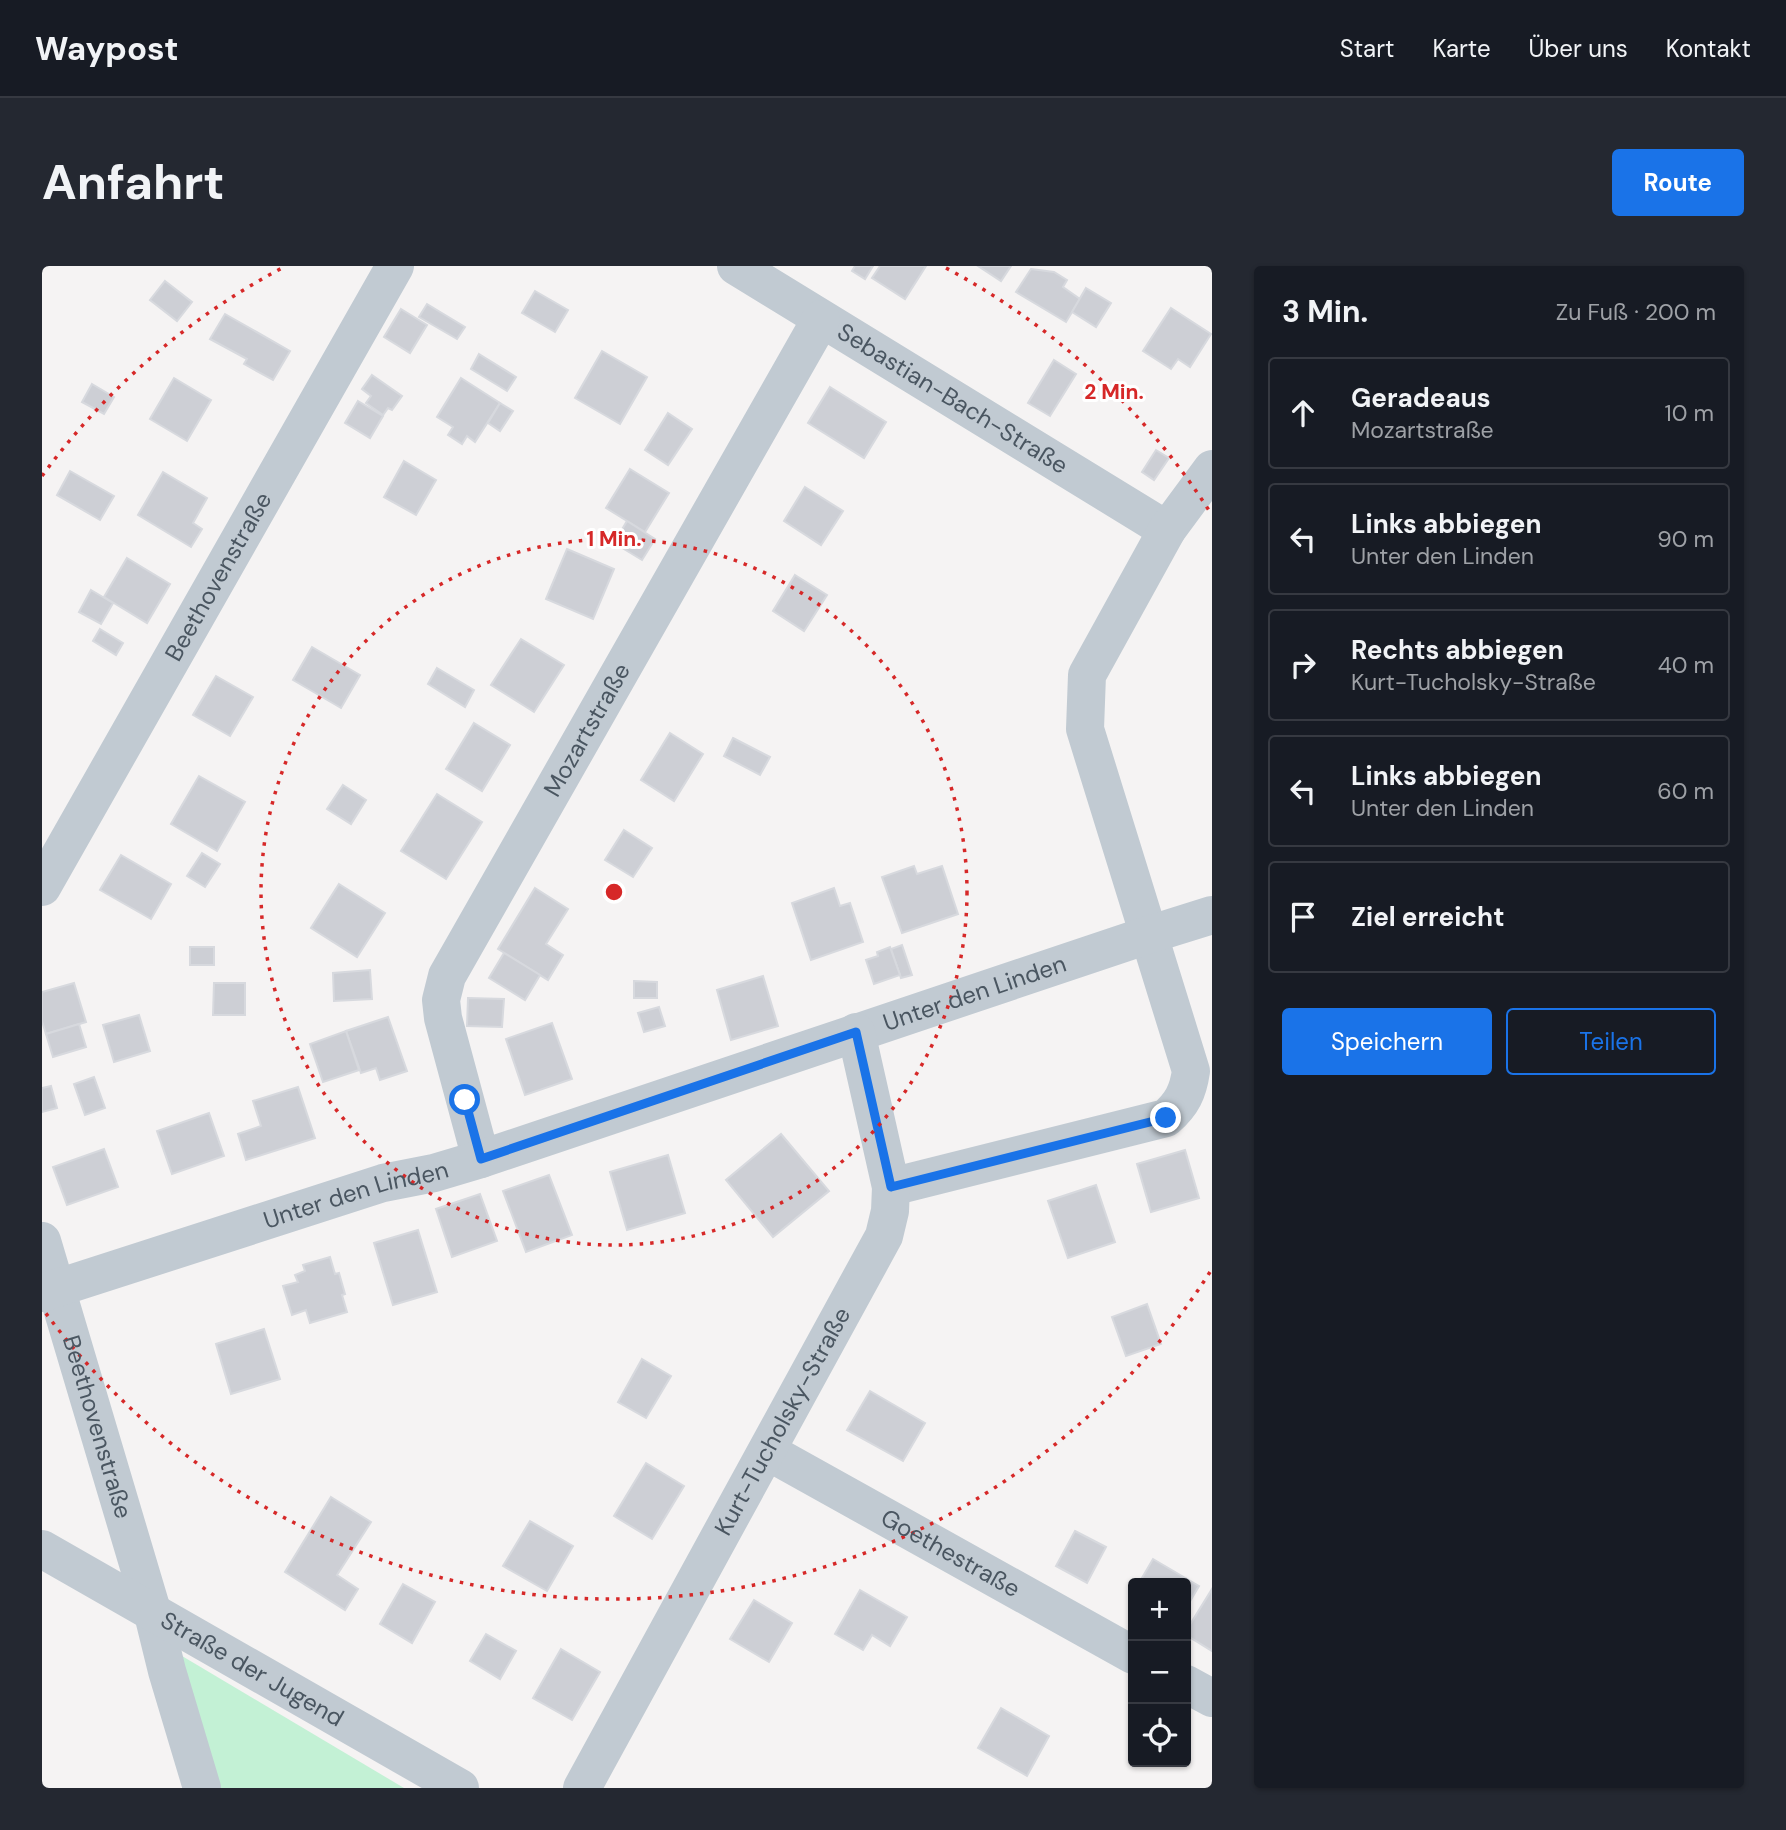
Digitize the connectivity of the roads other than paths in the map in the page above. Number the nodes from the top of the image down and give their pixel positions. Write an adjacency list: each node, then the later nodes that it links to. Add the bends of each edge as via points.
1 (395, 266): 6 (street, Beethovenstraße)
2 (736, 266): 3 (street, Sebastian-Bach-Straße)
3 (821, 319): 5 (street, Sebastian-Bach-Straße); 10 (street, Mozartstraße, via 447,975 441,1000 443,1018)
4 (1212, 469): 5 (street)
5 (1167, 530): 8 (street, via 1087,675 1085,729)
6 (42, 887)
7 (1212, 915): 8 (street, Unter den Linden)
8 (1148, 935): 9 (street, Unter den Linden); 11 (street, via 1191,1070 1182,1104 1166,1118)
9 (856, 1032): 10 (street, Unter den Linden); 11 (street, Kurt-Tucholsky-Straße)
10 (481, 1159): 13 (street, Unter den Linden, via 383,1183)
11 (891, 1187): 14 (street, Kurt-Tucholsky-Straße, via 884,1236)
12 (42, 1241): 13 (street, Beethovenstraße)
13 (50, 1291): 16 (street, Beethovenstraße)
14 (768, 1451): 17 (street, Goethestraße); 22 (street, Kurt-Tucholsky-Straße)
15 (42, 1549): 16 (street, Straße der Jugend)
16 (153, 1614): 20 (street, Beethovenstraße); 21 (street, Straße der Jugend)
17 (1128, 1651)
18 (1191, 1687): 19 (street)
19 (1212, 1698)
20 (202, 1788)
21 (460, 1788)
22 (582, 1788)

